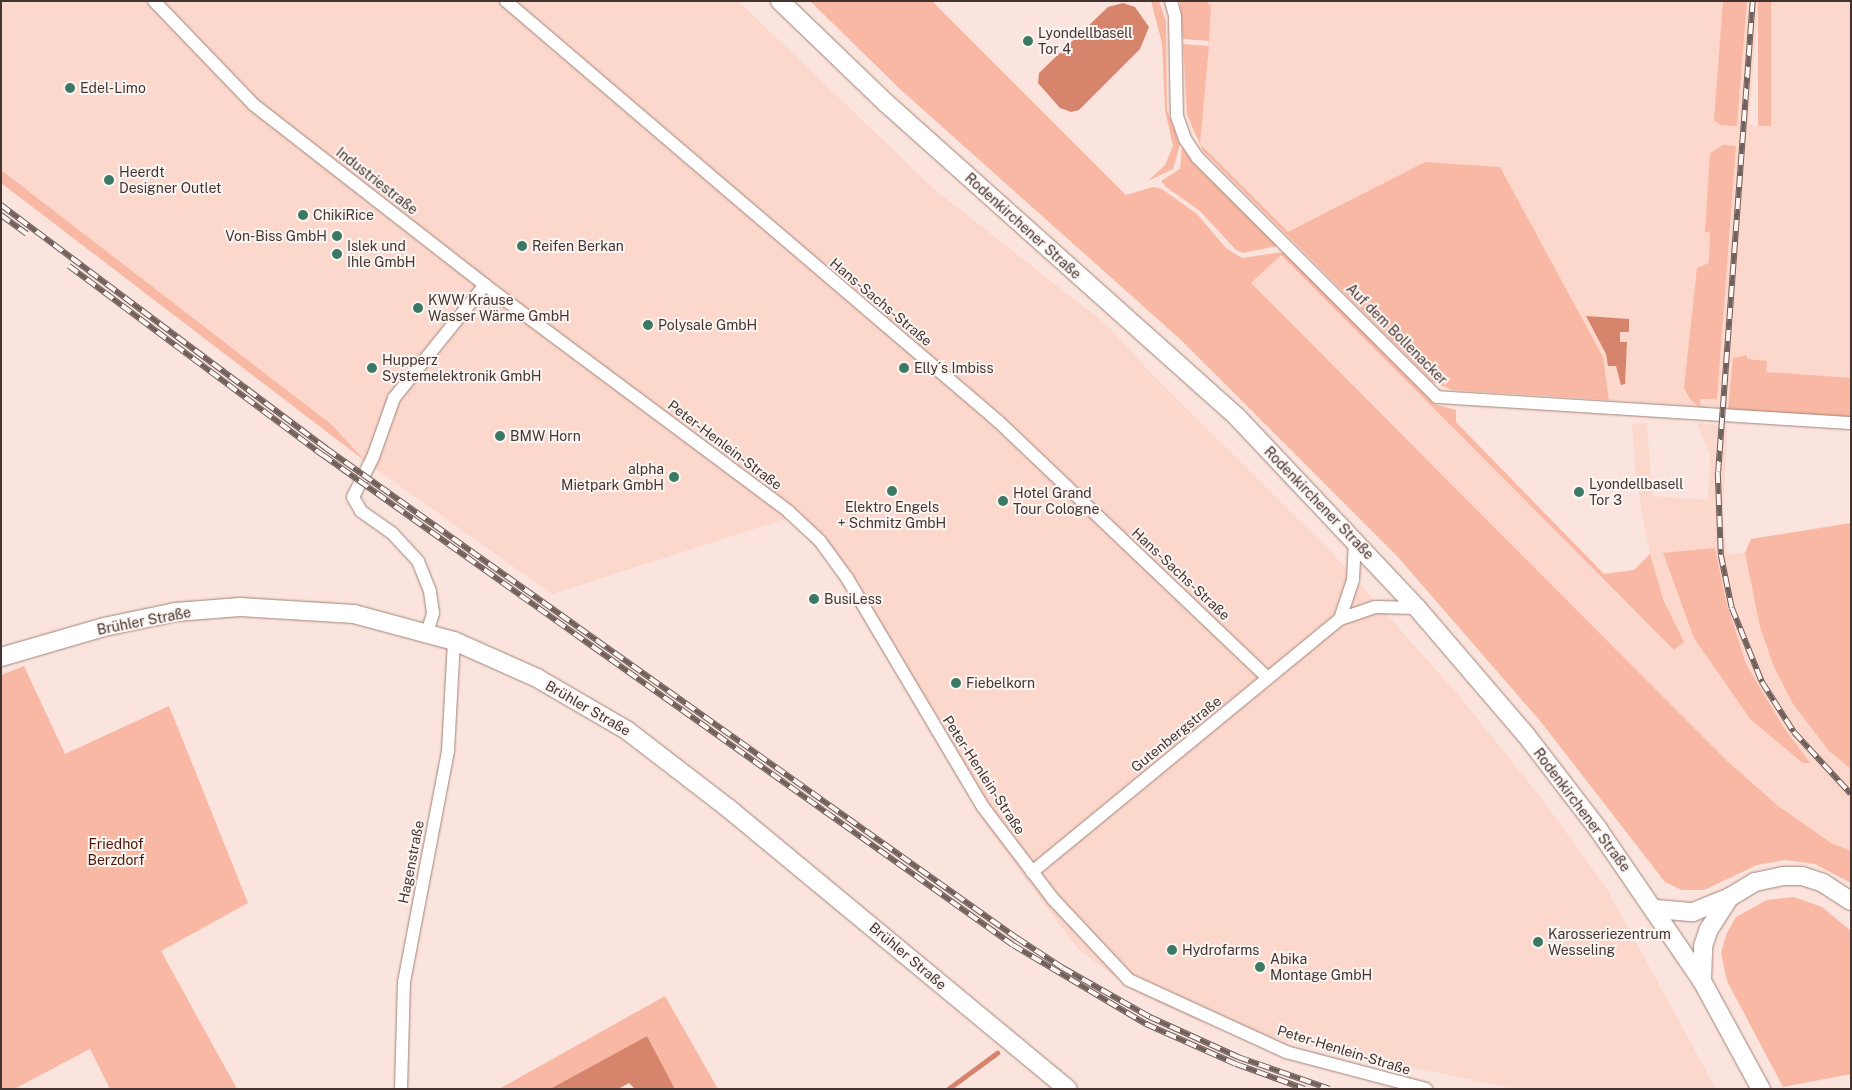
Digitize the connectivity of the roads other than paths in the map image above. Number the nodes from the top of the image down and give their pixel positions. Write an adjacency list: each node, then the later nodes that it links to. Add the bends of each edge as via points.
1 (154, 1): 5 (street, Industriestraße, via 234,87)
2 (506, 1): 14 (street, Hans-Sachs-Straße, via 999,422)
3 (780, 1): 8 (main road, Rodenkirchener Straße, via 893,110 1238,418)
4 (1171, 1): 7 (street, Auf dem Bollenacker, via 1175,16 1177,116 1185,139 1198,158 1437,397)
5 (485, 285): 6 (street, Industriestraße); 11 (street, via 394,398 373,457 352,497 361,512 392,533 418,561 430,591 433,613)
6 (596, 368): 15 (street, Peter-Henlein-Straße, via 789,512 820,542 847,578 983,807)
7 (1851, 423)
8 (1355, 540): 9 (main road, Rodenkirchener Straße); 10 (street, via 1353,580)
9 (1416, 608): 10 (street, via 1375,607); 18 (main road, Rodenkirchener Straße, via 1526,735)
10 (1340, 619): 14 (street, Gutenbergstraße)
11 (427, 633): 12 (main road, Brühler Straße); 13 (main road, Brühler Straße, via 354,614 240,608 176,612)
12 (454, 641): 20 (street, Hagenstraße, via 448,750 404,982); 21 (main road, Brühler Straße, via 537,678 628,730 744,821)
13 (1, 657)
14 (1268, 678): 15 (street, Gutenbergstraße)
15 (1032, 872): 22 (street, Peter-Henlein-Straße, via 1081,931 1129,980 1286,1052)
16 (1730, 897): 17 (main road, via 1754,882 1802,876 1823,883); 18 (main road, via 1692,912); 19 (main road, via 1709,929 1703,946)
17 (1851, 901)
18 (1656, 909): 19 (main road, Rodenkirchener Straße)
19 (1702, 981): 23 (main road, Rodenkirchener Straße)
20 (401, 1089)
21 (1068, 1089)
22 (1426, 1089)
23 (1762, 1089)

